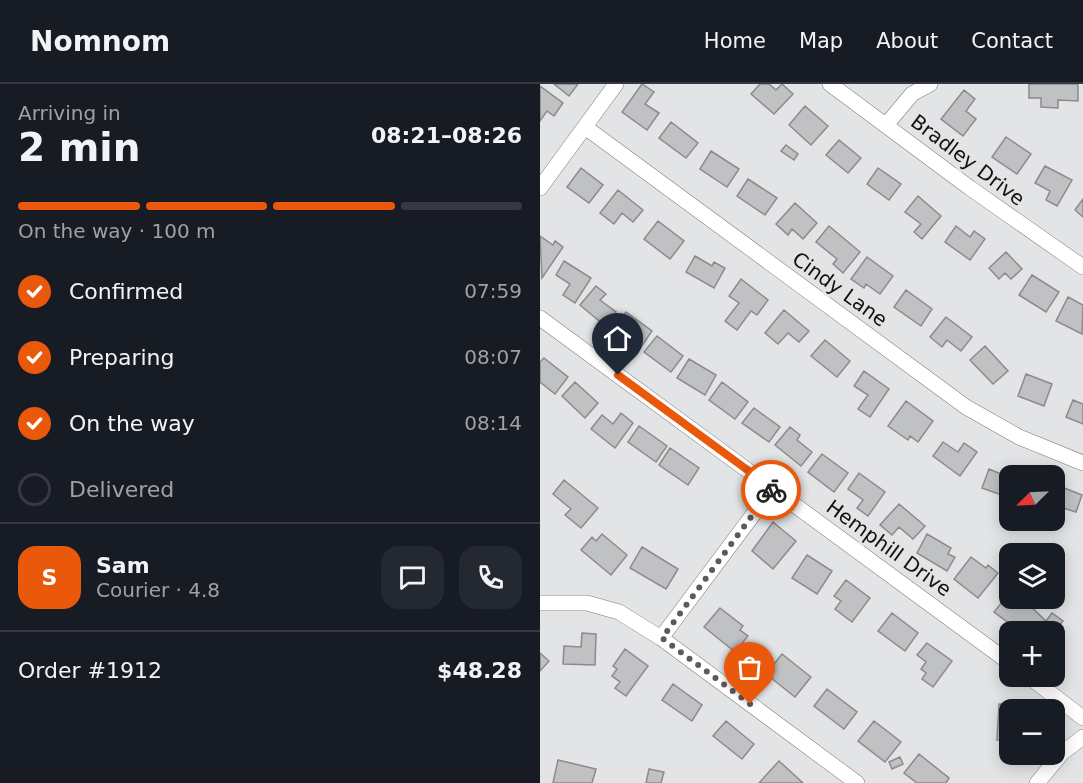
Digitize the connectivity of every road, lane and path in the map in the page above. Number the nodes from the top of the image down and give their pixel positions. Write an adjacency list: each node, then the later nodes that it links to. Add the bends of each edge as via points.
1 (616, 84): 5 (street)
2 (830, 84): 4 (street, Bradley Drive)
3 (930, 84): 4 (street, via 912,94)
4 (886, 125): 7 (street, Bradley Drive)
5 (585, 127): 6 (street); 9 (street, Cindy Lane, via 966,407 1000,428)
6 (540, 188)
7 (1083, 267)
8 (540, 318): 10 (street, Hemphill Drive)
9 (1083, 463)
10 (772, 488): 12 (street); 13 (street, Hemphill Drive)
11 (540, 603): 12 (street, via 587,603 619,612)
12 (662, 638): 17 (street)
13 (999, 655)
14 (1042, 687): 15 (street)
15 (1083, 718)
16 (1083, 738): 18 (street, via 1062,753)
17 (857, 783)
18 (1037, 783)

